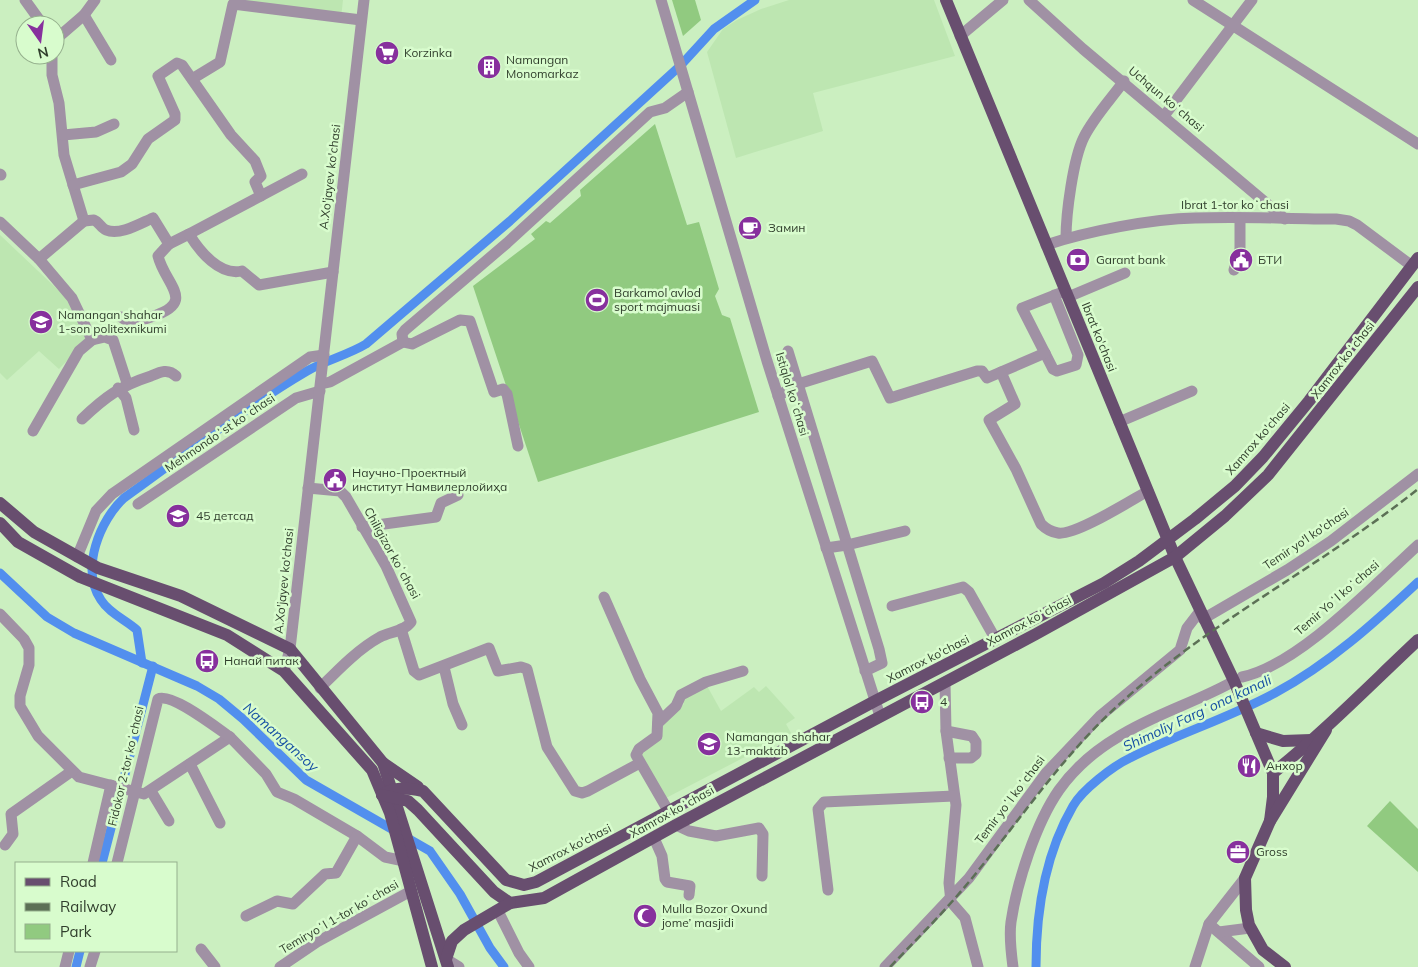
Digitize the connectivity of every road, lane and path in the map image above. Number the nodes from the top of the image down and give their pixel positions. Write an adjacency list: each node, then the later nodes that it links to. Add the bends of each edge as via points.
1 (25, 0): 10 (street)
2 (96, 0): 11 (street)
3 (364, 0): 12 (street, A.Xo'jayev ko'chasi)
4 (661, 0): 20 (street, Istiqlol koʻchasi)
5 (946, 0): 15 (main road, Ibrat ko'chasi)
6 (1004, 0): 15 (street)
7 (1029, 0): 19 (street, Uchqun koʻchasi)
8 (1193, 0): 13 (street)
9 (1252, 0): 13 (street)
10 (36, 15)
11 (84, 15): 14 (street); 16 (street)
12 (361, 20): 18 (street, via 233,4 220,62); 39 (street, A.Xo'jayev ko'chasi)
13 (1232, 25): 21 (street); 24 (street)
14 (65, 31)
15 (960, 36): 35 (main road, Ibrat ko'chasi)
16 (111, 60)
17 (52, 65): 23 (street)
18 (192, 79): 26 (street, via 177,63 159,74 175,120 148,139 132,164 121,172); 27 (street, via 230,135 255,161 261,176 255,182)
19 (1124, 81): 21 (street, Uchqun koʻchasi); 33 (street, via 1088,129 1078,150)
20 (688, 92): 45 (street, via 666,108 653,110 629,130 507,243 405,330); 55 (street, Istiqlol koʻchasi)
21 (1164, 116): 29 (street, Uchqun koʻchasi)
22 (114, 124): 23 (street, via 96,132)
23 (63, 135): 26 (street, via 64,155)
24 (1418, 144)
25 (302, 174): 27 (street)
26 (73, 185): 30 (street)
27 (261, 196): 32 (street)
28 (1240, 218): 29 (street, Ibrat 1-tor koʻchasi); 33 (street, Ibrat 1-tor koʻchasi, via 1167,220); 38 (street, via 1240,249)
29 (1285, 219): 37 (street, Ibrat 1-tor koʻchasi, via 1349,221)
30 (84, 221): 34 (street, via 94,220 104,230 112,231 153,218); 36 (street)
31 (0, 222): 36 (street)
32 (189, 234): 34 (street); 39 (street, via 203,255 232,272 242,271 259,285)
33 (1066, 238): 35 (street, Ibrat 1-tor koʻchasi)
34 (169, 244): 43 (street, via 158,256 175,291 171,308 136,322 129,323)
35 (1046, 245): 42 (main road, Ibrat ko'chasi)
36 (40, 259): 44 (street, via 72,298)
37 (1415, 262): 70 (main road, Xamrox ko'chasi, via 1263,457 1235,486)
38 (1234, 270)
39 (332, 272): 48 (street, A.Xo'jayev ko'chasi)
40 (1125, 273): 42 (street)
41 (1418, 287): 74 (main road, Xamrox koʻchasi, via 1268,475)
42 (1062, 294): 47 (street, via 1022,308); 47 (street, via 1078,359 1074,366 1057,371); 57 (main road, Ibrat ko'chasi)
43 (122, 317)
44 (92, 340): 53 (street, via 105,337 113,340); 59 (street, via 79,351)
45 (403, 342): 51 (street, Mehmondoʻst koʻchasi, via 330,382); 60 (street, Mehmondoʻst koʻchasi, via 412,344 460,320 470,321 494,392 503,390 507,394)
46 (788, 352): 52 (street)
47 (1045, 353): 49 (street)
48 (324, 356): 51 (street, A.Xo'jayev ko'chasi); 75 (street, via 310,357 112,494 96,511)
49 (1001, 372): 52 (street, via 988,378 978,370 890,398 872,361); 63 (street, via 1014,404 990,418 990,423 1048,530 1059,534 1074,531)
50 (176, 376): 53 (street, via 170,371 162,372)
51 (321, 383): 62 (street, A.Xo'jayev ko'chasi); 66 (street, Mehmondoʻst koʻchasi)
52 (798, 384): 55 (street); 71 (street)
53 (123, 386): 56 (street); 58 (street)
54 (1192, 391): 57 (street)
55 (778, 396): 73 (street, Istiqlol koʻchasi)
56 (82, 419)
57 (1119, 422): 63 (main road, Ibrat ko'chasi)
58 (134, 430)
59 (33, 431)
60 (518, 446)
61 (1418, 474): 78 (street, Temir yo'l ko'chasi, via 1331,541 1286,570)
62 (308, 488): 68 (street, Chiligizor koʻchasi, via 340,491); 85 (street, A.Xo'jayev ko'chasi)
63 (1148, 491): 70 (main road, Ibrat ko'chasi)
64 (458, 496): 68 (street, via 441,504 436,517)
65 (0, 503): 75 (main road, via 34,532)
66 (138, 504)
67 (0, 523): 88 (main road, via 18,542 80,577 227,635)
68 (362, 527): 82 (street, Chiligizor koʻchasi, via 386,566 408,613 411,624)
69 (905, 531): 71 (street)
70 (1168, 540): 74 (main road, Ibrat ko'chasi); 83 (main road, Xamrox ko'chasi, via 1104,583)
71 (848, 545): 73 (street); 80 (street)
72 (1418, 545): 90 (street, Temir Yoʻl koʻchasi, via 1315,637 1271,666)
73 (826, 548): 81 (street, Istiqlol koʻchasi)
74 (1175, 557): 78 (main road, Ibrat ko'chasi); 91 (main road, Xamrox koʻchasi)
75 (79, 558): 85 (main road, via 98,568 177,595)
76 (604, 597): 95 (street, via 658,713)
77 (892, 606): 83 (street, via 963,588 969,592)
78 (1202, 615): 90 (main road, Ibrat ko'chasi); 130 (street, Temir yoʻl koʻchasi, via 1187,628 1180,650 1100,716 1046,773)
79 (1, 618): 106 (street, via 29,648 29,664 20,696 23,714 38,736)
80 (870, 619): 81 (street); 87 (street, via 882,663)
81 (851, 626): 87 (street, Istiqlol koʻchasi)
82 (402, 628): 86 (street, via 416,674); 92 (street, via 361,650)
83 (996, 640): 93 (main road, Xamrox ko'chasi)
84 (1418, 640): 98 (main road)
85 (290, 649): 88 (street, A.Xo'jayev ko'chasi); 92 (main road)
86 (444, 667): 96 (street); 104 (street, via 489,648 498,671 527,669 547,747 576,790 582,793)
87 (865, 670): 93 (street, Istiqlol koʻchasi)
88 (284, 671): 112 (main road)
89 (743, 671): 95 (street, via 706,682 682,695 676,706)
90 (1238, 679): 97 (main road, Ibrat ko'chasi); 150 (street, Temir Yoʻl koʻchasi, via 1206,697 1116,737 1089,757 1060,789 1035,838 1019,887 1011,922)
91 (944, 682): 94 (main road, Xamrox koʻchasi); 99 (street)
92 (320, 688): 103 (main road)
93 (875, 701): 94 (street, Istiqlol koʻchasi); 114 (main road, Xamrox ko'chasi)
94 (880, 716): 118 (main road, Xamrox koʻchasi)
95 (658, 723): 104 (street, via 655,738 637,752)
96 (462, 725)
97 (1254, 728): 101 (main road, via 1283,741); 107 (main road, Ibrat ko'chasi)
98 (1326, 730): 101 (main road); 116 (main road)
99 (946, 731): 102 (street); 102 (street, via 972,736 977,746 976,754 971,758)
100 (230, 737): 105 (street); 111 (street, Fidokor 2-tor koʻchasi, via 188,709 165,698 158,699); 119 (street, via 266,774 277,792)
101 (1311, 740): 107 (main road)
102 (949, 758): 113 (street)
103 (382, 763): 110 (main road, Xamrox ko'chasi); 112 (main road)
104 (640, 763): 114 (street)
105 (190, 764): 109 (street); 117 (street)
106 (72, 771): 108 (street, via 85,780); 121 (street, via 11,814 13,834)
107 (1274, 774): 116 (main road)
108 (114, 786): 111 (street); 123 (street)
109 (151, 791): 111 (street, via 144,794); 115 (street)
110 (423, 791): 112 (main road, via 405,788); 114 (main road, Xamrox ko'chasi, via 506,880 524,885 536,882)
111 (132, 792): 124 (street, Fidokor 2-tor koʻchasi)
112 (390, 794): 122 (main road); 131 (main road, via 408,801 418,810 494,892)
113 (954, 796): 127 (street, via 824,802 818,809); 130 (street)
114 (669, 812)
115 (169, 821)
116 (1270, 821): 126 (main road)
117 (220, 823)
118 (676, 825): 120 (main road, Xamrox koʻchasi); 125 (street, via 716,836 759,828 763,834)
119 (357, 836): 122 (street, via 385,857); 133 (street, via 337,871 325,874 293,904 277,900)
120 (654, 838): 129 (street, via 662,856 664,879 690,886); 131 (main road, Xamrox koʻchasi, via 544,898)
121 (5, 845)
122 (406, 856): 128 (main road); 140 (main road)
123 (93, 862)
124 (117, 862)
125 (762, 876)
126 (1246, 878): 134 (street); 135 (main road, via 1246,910)
127 (828, 890)
128 (411, 891): 144 (street, Temiryoʻl 1-tor koʻchasi, via 317,942); 145 (main road)
129 (689, 895)
130 (951, 899): 148 (street, Temir yoʻl koʻchasi); 149 (street, via 965,918)
131 (510, 903): 132 (main road)
132 (494, 913): 140 (main road, via 464,930 452,942); 147 (street)
133 (246, 916)
134 (1209, 924): 136 (street); 151 (street)
135 (1250, 928): 136 (street); 153 (main road, via 1263,950)
136 (1219, 932): 152 (street)
137 (201, 949): 143 (street)
138 (69, 952): 141 (street)
139 (95, 952): 142 (street)
140 (447, 963): 146 (street)
141 (64, 967)
142 (90, 967)
143 (215, 967)
144 (280, 967)
145 (432, 967)
146 (459, 967)
147 (529, 967)
148 (885, 967)
149 (978, 967)
150 (1013, 967)
151 (1195, 967)
152 (1259, 967)
153 (1285, 967)

